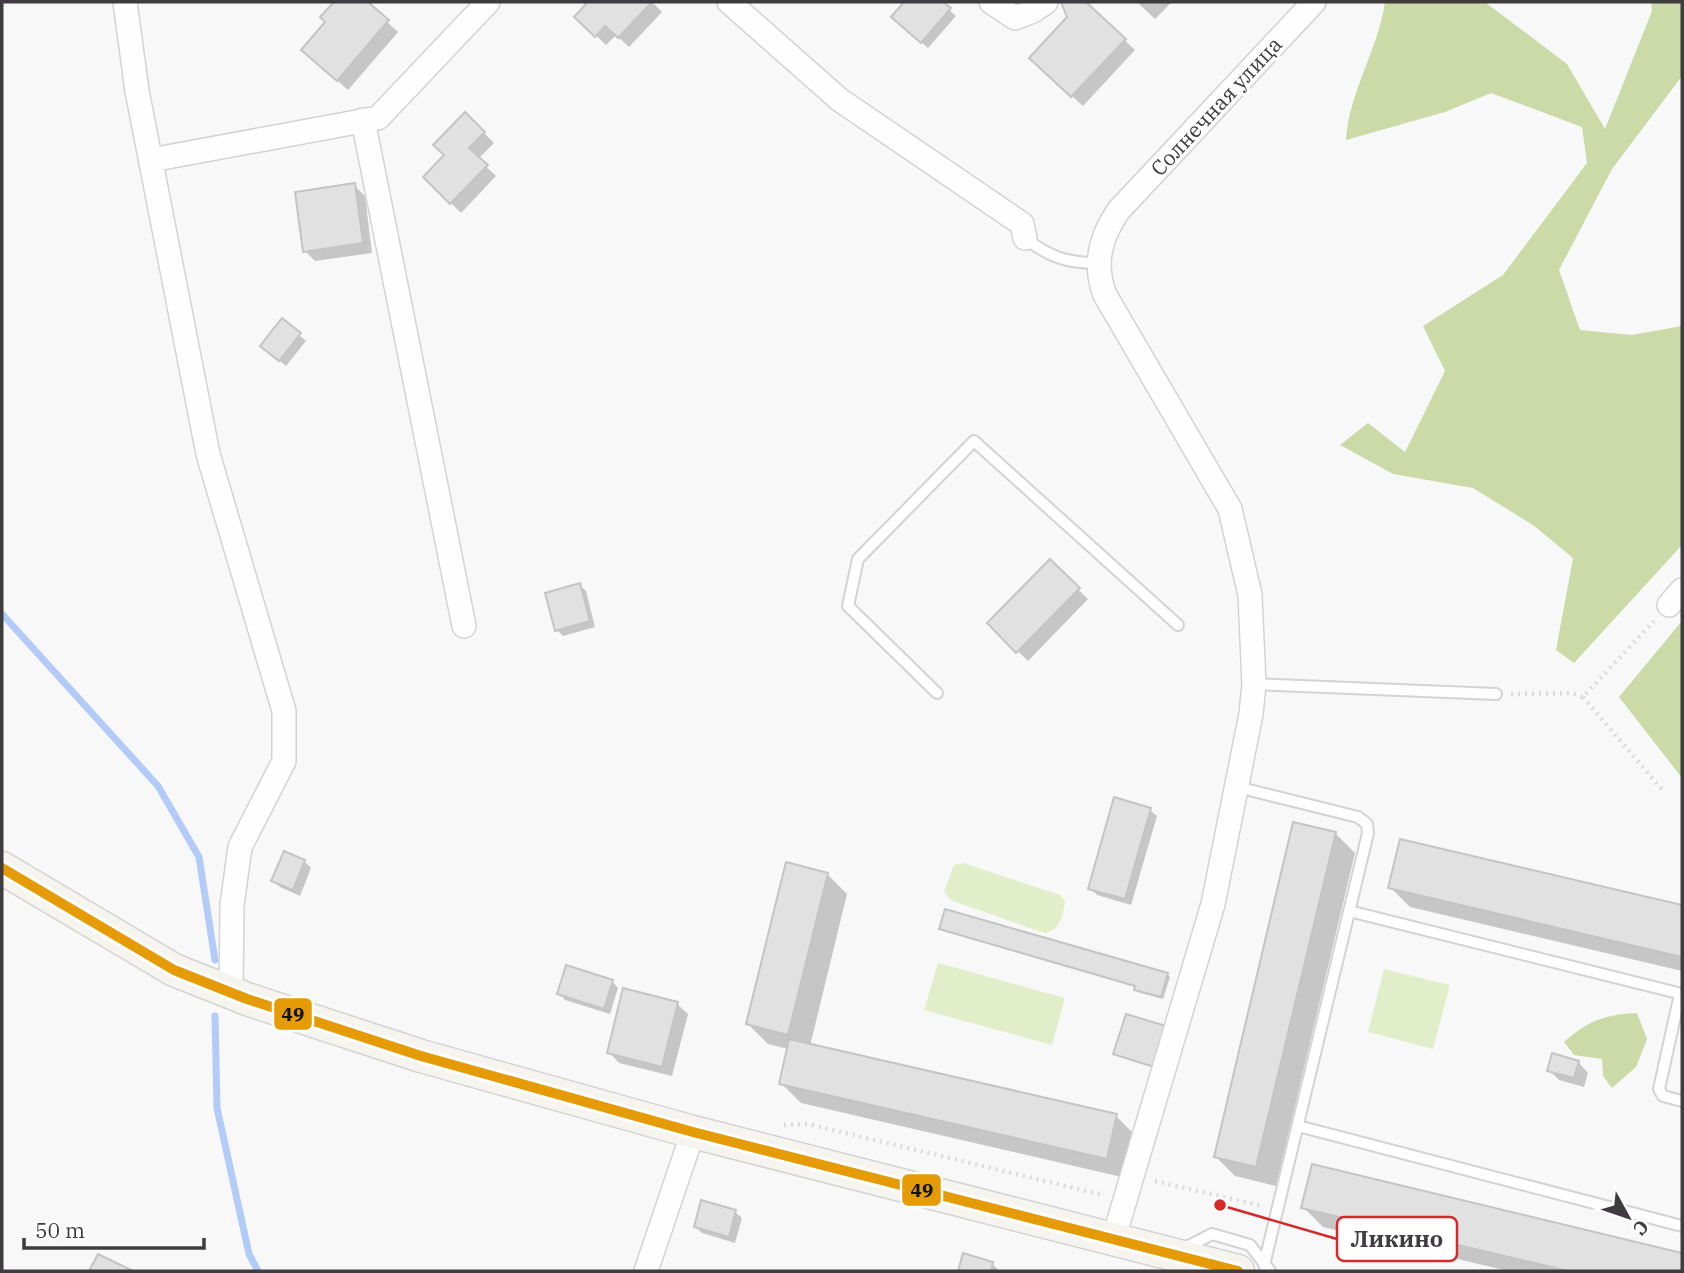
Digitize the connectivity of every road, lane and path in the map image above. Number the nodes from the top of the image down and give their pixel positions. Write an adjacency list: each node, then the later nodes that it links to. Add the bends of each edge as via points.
1 (125, 2): 8 (street)
2 (488, 2): 7 (street, via 378,118)
3 (729, 2): 9 (street, via 840,100 1022,224)
4 (991, 2): 5 (street, via 1015,18)
5 (1046, 2)
6 (1314, 2): 10 (street, Солнечная улица, via 1119,210 1105,233)
7 (363, 120): 8 (street); 13 (street)
8 (151, 160): 22 (street, via 208,454 284,711 284,761 240,847 232,905)
9 (1025, 238): 10 (lane, via 1043,253 1068,263)
10 (1097, 263): 14 (street, via 1105,295 1230,509 1250,595)
11 (1676, 597): 17 (path)
12 (1178, 625): 15 (lane, via 974,441 858,559 848,606)
13 (464, 626)
14 (1254, 684): 16 (lane); 18 (street)
15 (937, 693)
16 (1496, 694): 17 (path)
17 (1583, 697): 19 (path)
18 (1237, 787): 21 (lane, via 1358,817 1367,824); 32 (street, via 1201,949)
19 (1664, 792)
20 (2, 868): 22 (street, via 174,970)
21 (1349, 911): 23 (lane); 26 (lane)
22 (231, 993): 27 (street, via 421,1056)
23 (1681, 994): 24 (lane, via 1659,1088 1663,1096)
24 (1682, 1101)
25 (779, 1126): 29 (path, via 808,1124)
26 (1298, 1126): 30 (lane); 31 (lane)
27 (693, 1132): 32 (street); 34 (street)
28 (1146, 1184): 30 (path, via 1153,1181 1196,1189)
29 (1116, 1198)
30 (1277, 1211): 33 (lane)
31 (1682, 1226)
32 (1114, 1237): 33 (street)
33 (1257, 1269)
34 (646, 1271)

